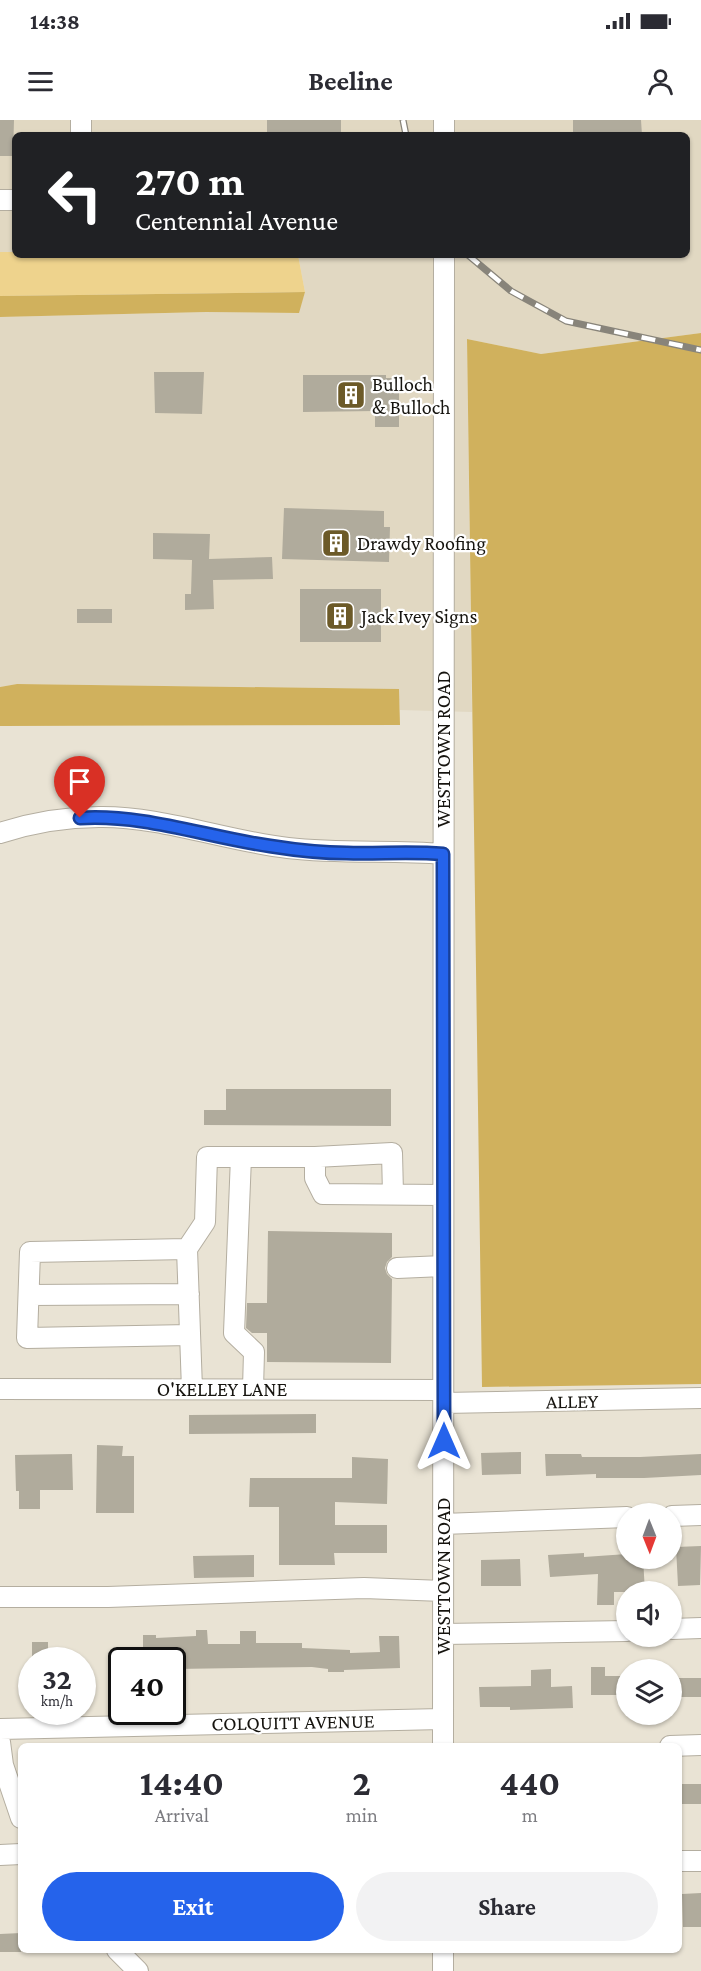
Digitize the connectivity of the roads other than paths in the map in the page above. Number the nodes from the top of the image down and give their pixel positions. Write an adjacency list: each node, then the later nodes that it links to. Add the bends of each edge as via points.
1 (444, 258): 3 (street, WESTTOWN ROAD)
2 (0, 833): 3 (street, via 60,819 100,817 152,822 267,846 318,852)
3 (443, 854): 7 (street, WESTTOWN ROAD)
4 (315, 1156): 5 (street); 6 (street, via 315,1178 323,1194); 6 (street, via 392,1153)
5 (241, 1157): 8 (street, via 207,1157 205,1222); 16 (street, via 234,1334 254,1352)
6 (393, 1194): 7 (street)
7 (443, 1195): 9 (street, WESTTOWN ROAD)
8 (187, 1249): 11 (street); 12 (street, via 30,1252)
9 (443, 1266): 10 (street); 17 (street, WESTTOWN ROAD)
10 (397, 1268)
11 (189, 1294): 12 (street); 13 (street)
12 (28, 1295): 13 (street, via 27,1338)
13 (190, 1335): 15 (street)
14 (0, 1389): 15 (street, O'KELLEY LANE)
15 (192, 1389): 16 (street, O'KELLEY LANE)
16 (253, 1389): 17 (street, O'KELLEY LANE)
17 (443, 1396): 18 (street, ALLEY); 22 (street, WESTTOWN ROAD)
18 (701, 1398)
19 (701, 1515): 20 (street)
20 (682, 1516)
21 (616, 1517): 22 (street)
22 (443, 1524): 23 (street, WESTTOWN ROAD)
23 (443, 1591): 24 (street, via 364,1588); 28 (street, WESTTOWN ROAD)
24 (0, 1597)
25 (701, 1628): 26 (street)
26 (682, 1629)
27 (616, 1631): 28 (street)
28 (443, 1634): 29 (street, WESTTOWN ROAD)
29 (442, 1719): 30 (street, COLQUITT AVENUE); 32 (street, WESTTOWN ROAD)
30 (0, 1729)
31 (0, 1742): 35 (street, via 3,1765)
32 (443, 1743)
33 (701, 1745): 34 (street)
34 (682, 1746)
35 (18, 1809)
36 (18, 1854): 37 (street)
37 (0, 1855)
38 (682, 1861): 39 (street)
39 (701, 1861)
40 (120, 1953): 42 (street)
41 (443, 1953): 43 (street)
42 (138, 1971)
43 (443, 1971)

